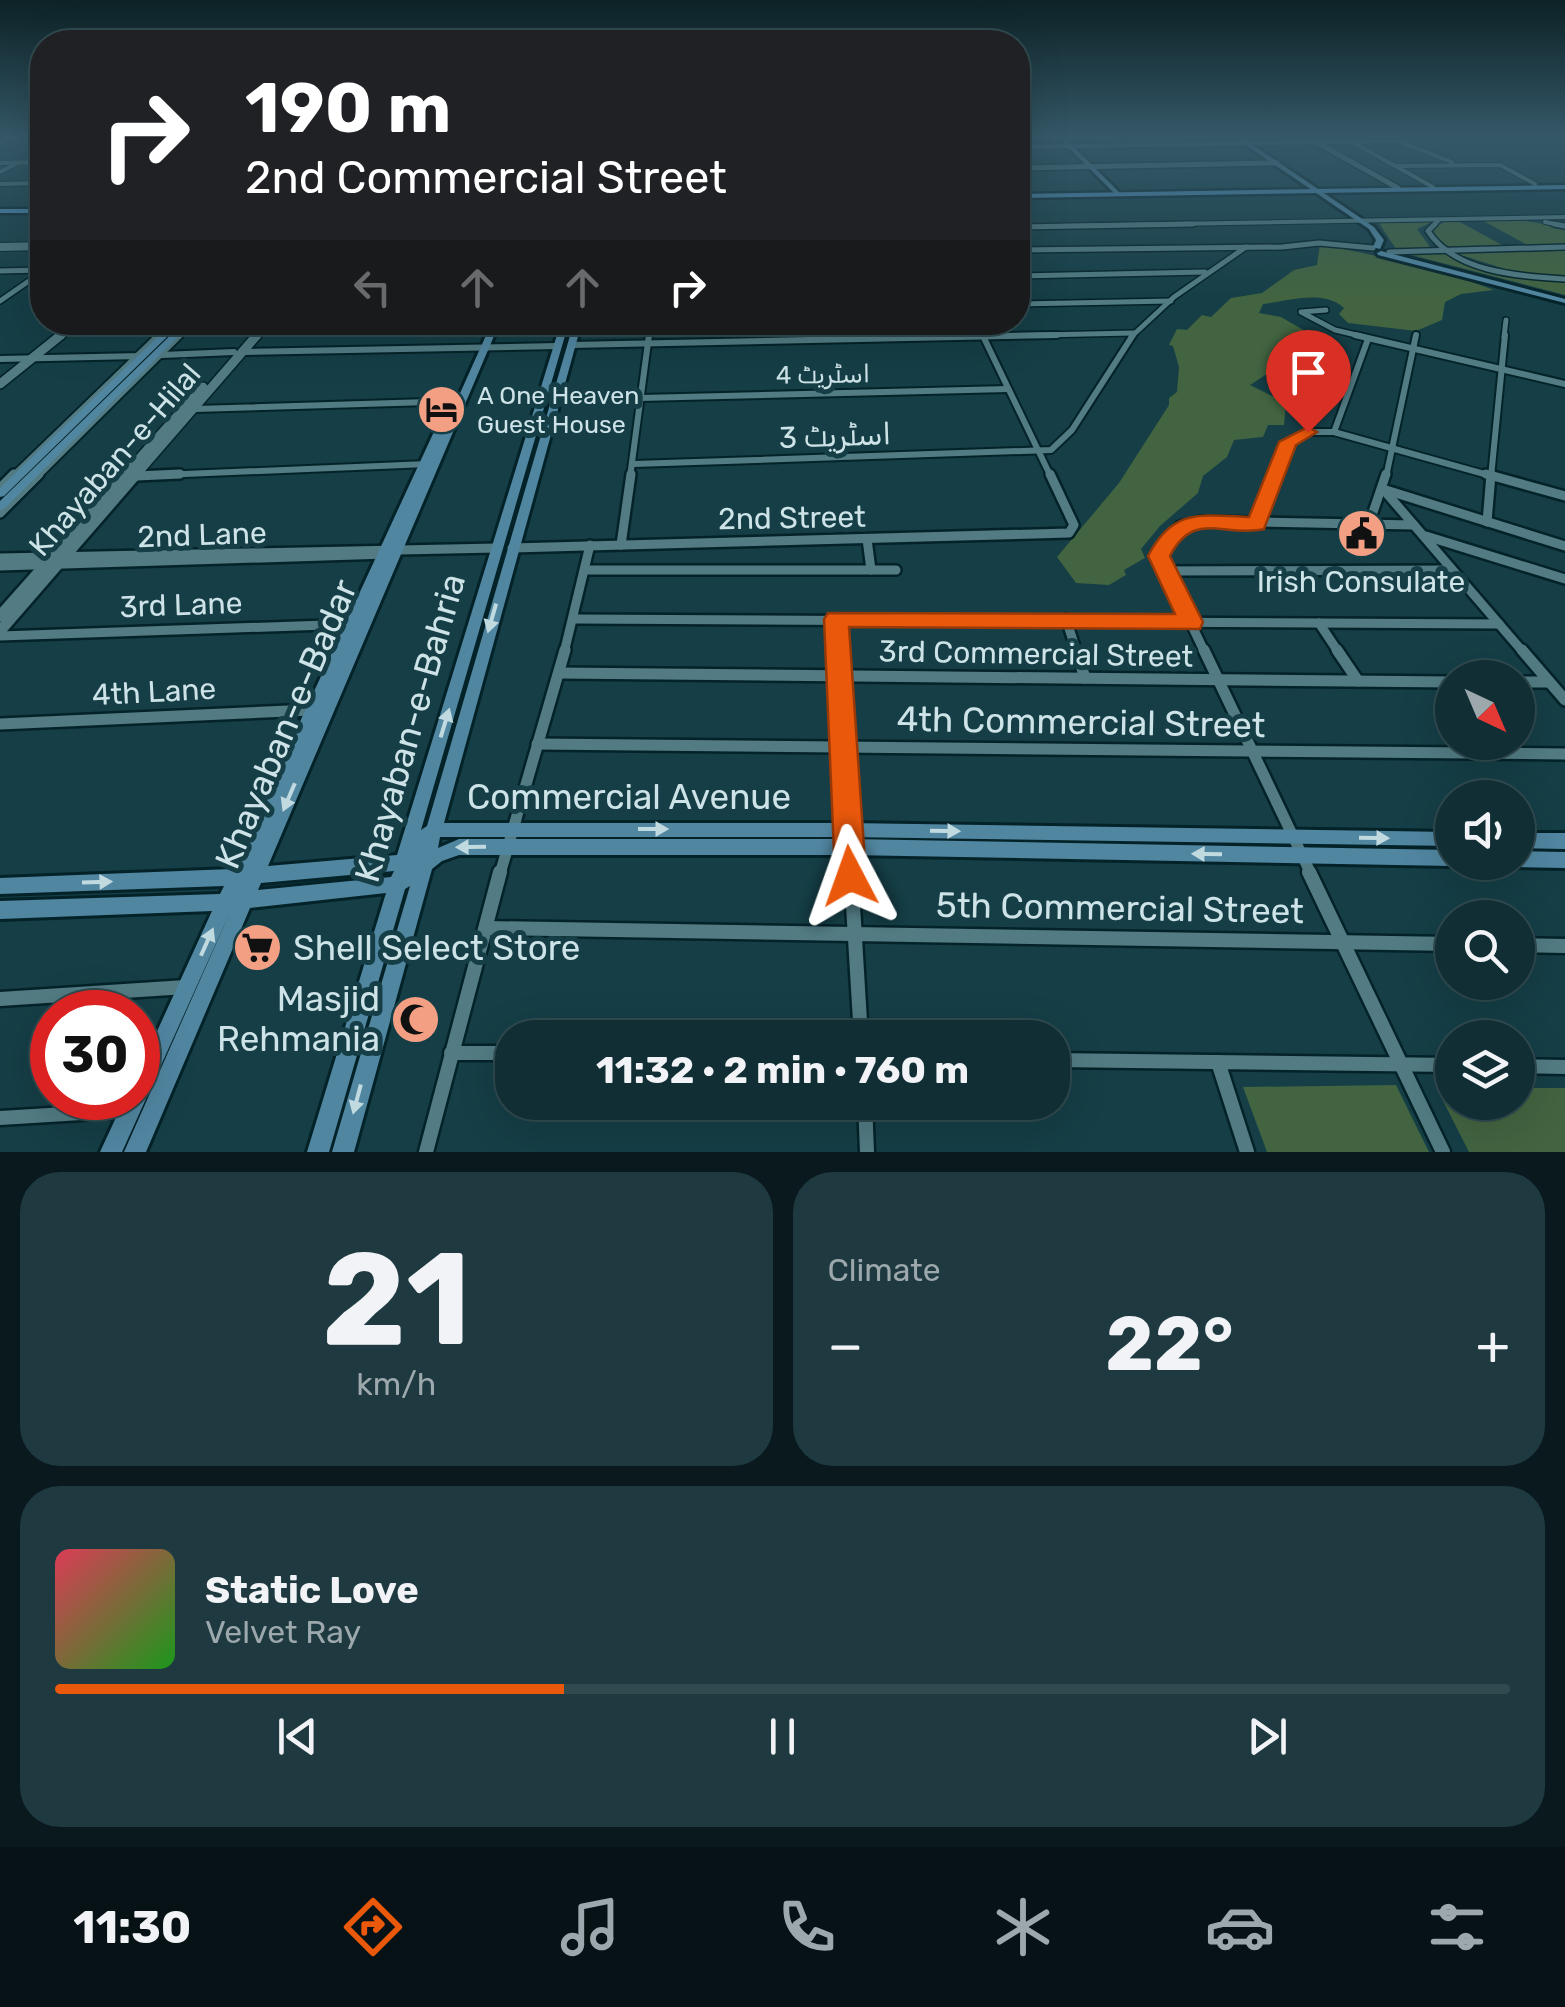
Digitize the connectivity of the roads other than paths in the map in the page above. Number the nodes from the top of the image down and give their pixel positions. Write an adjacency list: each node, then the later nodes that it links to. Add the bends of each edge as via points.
1 (1114, 191): 4 (main road)
2 (1268, 191): 4 (main road)
3 (1320, 191): 10 (main road)
4 (1116, 193): 5 (main road)
5 (1030, 195)
6 (30, 212): 7 (main road)
7 (0, 213)
8 (1565, 217): 9 (street)
9 (1522, 218): 11 (street); 12 (street)
10 (1364, 220): 11 (street); 13 (street); 20 (main road); 20 (main road, via 1382,233)
11 (1440, 220): 18 (street, via 1428,231)
12 (1565, 226)
13 (1030, 227)
14 (30, 245): 15 (street)
15 (0, 246)
16 (1565, 246): 18 (street)
17 (1246, 247): 19 (street); 20 (street, via 1329,244); 23 (street)
18 (1439, 249): 20 (street); 26 (street, via 1499,270)
19 (1030, 250)
20 (1382, 251): 28 (main road)
21 (0, 271): 22 (street)
22 (30, 271)
23 (1208, 272): 24 (street); 29 (street)
24 (1030, 276)
25 (30, 279): 27 (street)
26 (1565, 279)
27 (2, 298)
28 (1565, 300)
29 (1171, 301): 30 (street); 33 (street)
30 (1030, 304)
31 (1326, 310): 49 (street, via 1302,312)
32 (1506, 320): 59 (street)
33 (1134, 333): 46 (street); 68 (street, via 1061,446)
34 (1416, 334): 53 (street)
35 (54, 335): 57 (street)
36 (59, 335): 57 (street)
37 (162, 335): 56 (main road)
38 (178, 335): 55 (main road)
39 (253, 335): 54 (street, Khayaban-e-Hilal)
40 (485, 335): 52 (main road, Khayaban-e-Badar)
41 (489, 335): 52 (main road, Khayaban-e-Badar)
42 (565, 335): 51 (main road, Khayaban-e-Bahria)
43 (571, 335): 51 (main road, Khayaban-e-Bahria)
44 (651, 335): 50 (street)
45 (1022, 335): 47 (street)
46 (1030, 335)
47 (983, 336): 48 (street); 62 (street)
48 (941, 337): 50 (street)
49 (1368, 339): 53 (street); 66 (street)
50 (650, 344): 51 (street); 63 (street)
51 (565, 346): 52 (street); 86 (main road, Khayaban-e-Bahria)
52 (482, 347): 54 (street); 64 (main road, Khayaban-e-Badar)
53 (1412, 350): 59 (street); 67 (street)
54 (238, 352): 55 (street); 65 (street, Khayaban-e-Hilal); 65 (street)
55 (159, 355): 76 (main road)
56 (140, 356): 57 (street); 74 (main road)
57 (28, 358): 58 (street); 60 (street)
58 (0, 359)
59 (1502, 370): 61 (street); 72 (street)
60 (0, 381)
61 (1565, 384)
62 (1008, 389): 63 (street, اسٹریٹ 4); 68 (street)
63 (640, 398): 70 (street)
64 (457, 401): 65 (street); 69 (main road, Khayaban-e-Badar)
65 (186, 414): 71 (street, Khayaban-e-Hilal); 89 (street)
66 (1334, 432): 67 (street); 78 (street, via 1308,432 1288,442)
67 (1392, 448): 72 (street); 73 (street)
68 (1038, 452): 70 (street, اسٹریٹ 3); 82 (street, 2nd Street, via 1072,530)
69 (429, 464): 71 (street); 87 (main road, Khayaban-e-Badar)
70 (634, 464): 83 (street)
71 (137, 476): 89 (street, Khayaban-e-Hilal)
72 (1491, 476): 75 (street); 77 (street)
73 (1383, 489): 77 (street); 79 (street); 80 (street)
74 (0, 491)
75 (1565, 496)
76 (0, 510)
77 (1487, 522): 85 (street)
78 (1256, 524): 79 (street); 95 (street, via 1180,526 1159,556)
79 (1370, 524): 80 (street)
80 (1414, 525): 81 (street)
81 (1423, 536): 94 (street); 96 (street)
82 (867, 538): 83 (street, 2nd Street); 92 (street)
83 (622, 544): 84 (street, 2nd Street)
84 (590, 546): 86 (street, 2nd Street); 91 (street)
85 (1565, 546)
86 (505, 548): 87 (street, 2nd Lane); 107 (main road, Khayaban-e-Bahria)
87 (394, 551): 89 (street, 2nd Lane); 103 (main road, Khayaban-e-Badar)
88 (0, 558): 89 (street)
89 (56, 560): 90 (street, 2nd Lane); 97 (street); 105 (street, Khayaban-e-Hilal)
90 (0, 566)
91 (585, 570): 92 (street); 98 (street)
92 (872, 570): 93 (street)
93 (896, 570)
94 (1452, 570): 95 (street); 104 (street)
95 (1164, 571): 101 (street)
96 (1565, 579)
97 (0, 616)
98 (574, 618): 99 (street); 106 (street)
99 (836, 619): 100 (street); 108 (street)
100 (1066, 619): 101 (street); 109 (street)
101 (1191, 622): 102 (street); 110 (street)
102 (1319, 623): 104 (street); 111 (street)
103 (358, 624): 105 (street, 3rd Lane); 116 (main road, Khayaban-e-Badar); 135 (main road, Khayaban-e-Badar, one-way to 135)
104 (1500, 624): 114 (street)
105 (0, 634)
106 (560, 673): 108 (street, 3rd Commercial Street); 118 (street)
107 (468, 674): 123 (main road, Khayaban-e-Bahria); 134 (main road, Khayaban-e-Bahria, one-way to 107)
108 (838, 677): 109 (street, 3rd Commercial Street); 119 (street)
109 (1086, 678): 110 (street, 3rd Commercial Street)
110 (1221, 681): 111 (street, 3rd Commercial Street); 120 (street)
111 (1358, 682): 112 (street, 3rd Commercial Street)
112 (1435, 682)
113 (1535, 682): 114 (street)
114 (1550, 682): 115 (street)
115 (1565, 700)
116 (311, 710): 117 (street, 4th Lane); 135 (main road, Khayaban-e-Badar)
117 (0, 724)
118 (536, 744): 119 (street, 4th Commercial Street); 122 (street)
119 (842, 747): 120 (street, 4th Commercial Street); 125 (street)
120 (1253, 751): 121 (street, 4th Commercial Street); 124 (street)
121 (1565, 754)
122 (513, 828): 123 (main road, Commercial Avenue); 125 (main road, Commercial Avenue, one-way to 125); 129 (street)
123 (430, 832): 134 (main road, Commercial Avenue)
124 (1295, 837): 125 (main road, Commercial Avenue, one-way to 124); 126 (main road, Commercial Avenue, one-way to 126); 130 (street)
125 (848, 839): 129 (main road, Commercial Avenue); 130 (main road, Commercial Avenue, one-way to 125); 144 (street)
126 (1435, 840)
127 (1535, 840): 128 (main road)
128 (1565, 841)
129 (508, 847): 134 (main road, Commercial Avenue, one-way to 134, via 452,848); 143 (street)
130 (1305, 856): 131 (main road, Commercial Avenue); 145 (street)
131 (1435, 858)
132 (1535, 860): 133 (main road)
133 (1565, 860)
134 (412, 865): 135 (main road, Commercial Avenue); 136 (main road, Commercial Avenue); 170 (main road, Khayaban-e-Bahria, one-way to 170)
135 (246, 876): 137 (main road, Commercial Avenue, one-way to 135); 139 (main road, Khayaban-e-Badar); 140 (main road, Khayaban-e-Badar)
136 (398, 884): 138 (main road, Commercial Avenue); 142 (main road, Khayaban-e-Bahria)
137 (0, 886)
138 (368, 887): 139 (main road, Commercial Avenue); 142 (main road)
139 (245, 900): 140 (main road, Commercial Avenue); 157 (main road, Khayaban-e-Badar)
140 (225, 902): 141 (main road, Commercial Avenue); 149 (main road, Khayaban-e-Badar, one-way to 140)
141 (0, 910)
142 (388, 916): 169 (main road, Khayaban-e-Bahria)
143 (487, 928): 144 (street, 5th Commercial Street); 153 (street)
144 (854, 934): 145 (street, 5th Commercial Street); 151 (street)
145 (1343, 942): 146 (street, 5th Commercial Street); 158 (street)
146 (1435, 944)
147 (1535, 945): 148 (street)
148 (1565, 946)
149 (186, 987): 150 (street); 152 (main road, Khayaban-e-Badar)
150 (0, 999)
151 (860, 1020)
152 (160, 1052)
153 (451, 1053): 154 (street); 171 (street)
154 (495, 1054)
155 (1070, 1060): 156 (street)
156 (1218, 1062): 158 (street); 173 (street)
157 (160, 1064)
158 (1402, 1065): 159 (street); 174 (street)
159 (1435, 1066)
160 (1535, 1066): 161 (street)
161 (1565, 1067)
162 (30, 1115): 163 (street)
163 (0, 1118)
164 (130, 1120): 167 (main road, Khayaban-e-Badar)
165 (138, 1120): 168 (main road, Khayaban-e-Badar)
166 (865, 1120): 172 (street)
167 (111, 1152)
168 (135, 1152)
169 (318, 1152)
170 (343, 1152)
171 (426, 1152)
172 (867, 1152)
173 (1247, 1152)
174 (1443, 1152)

